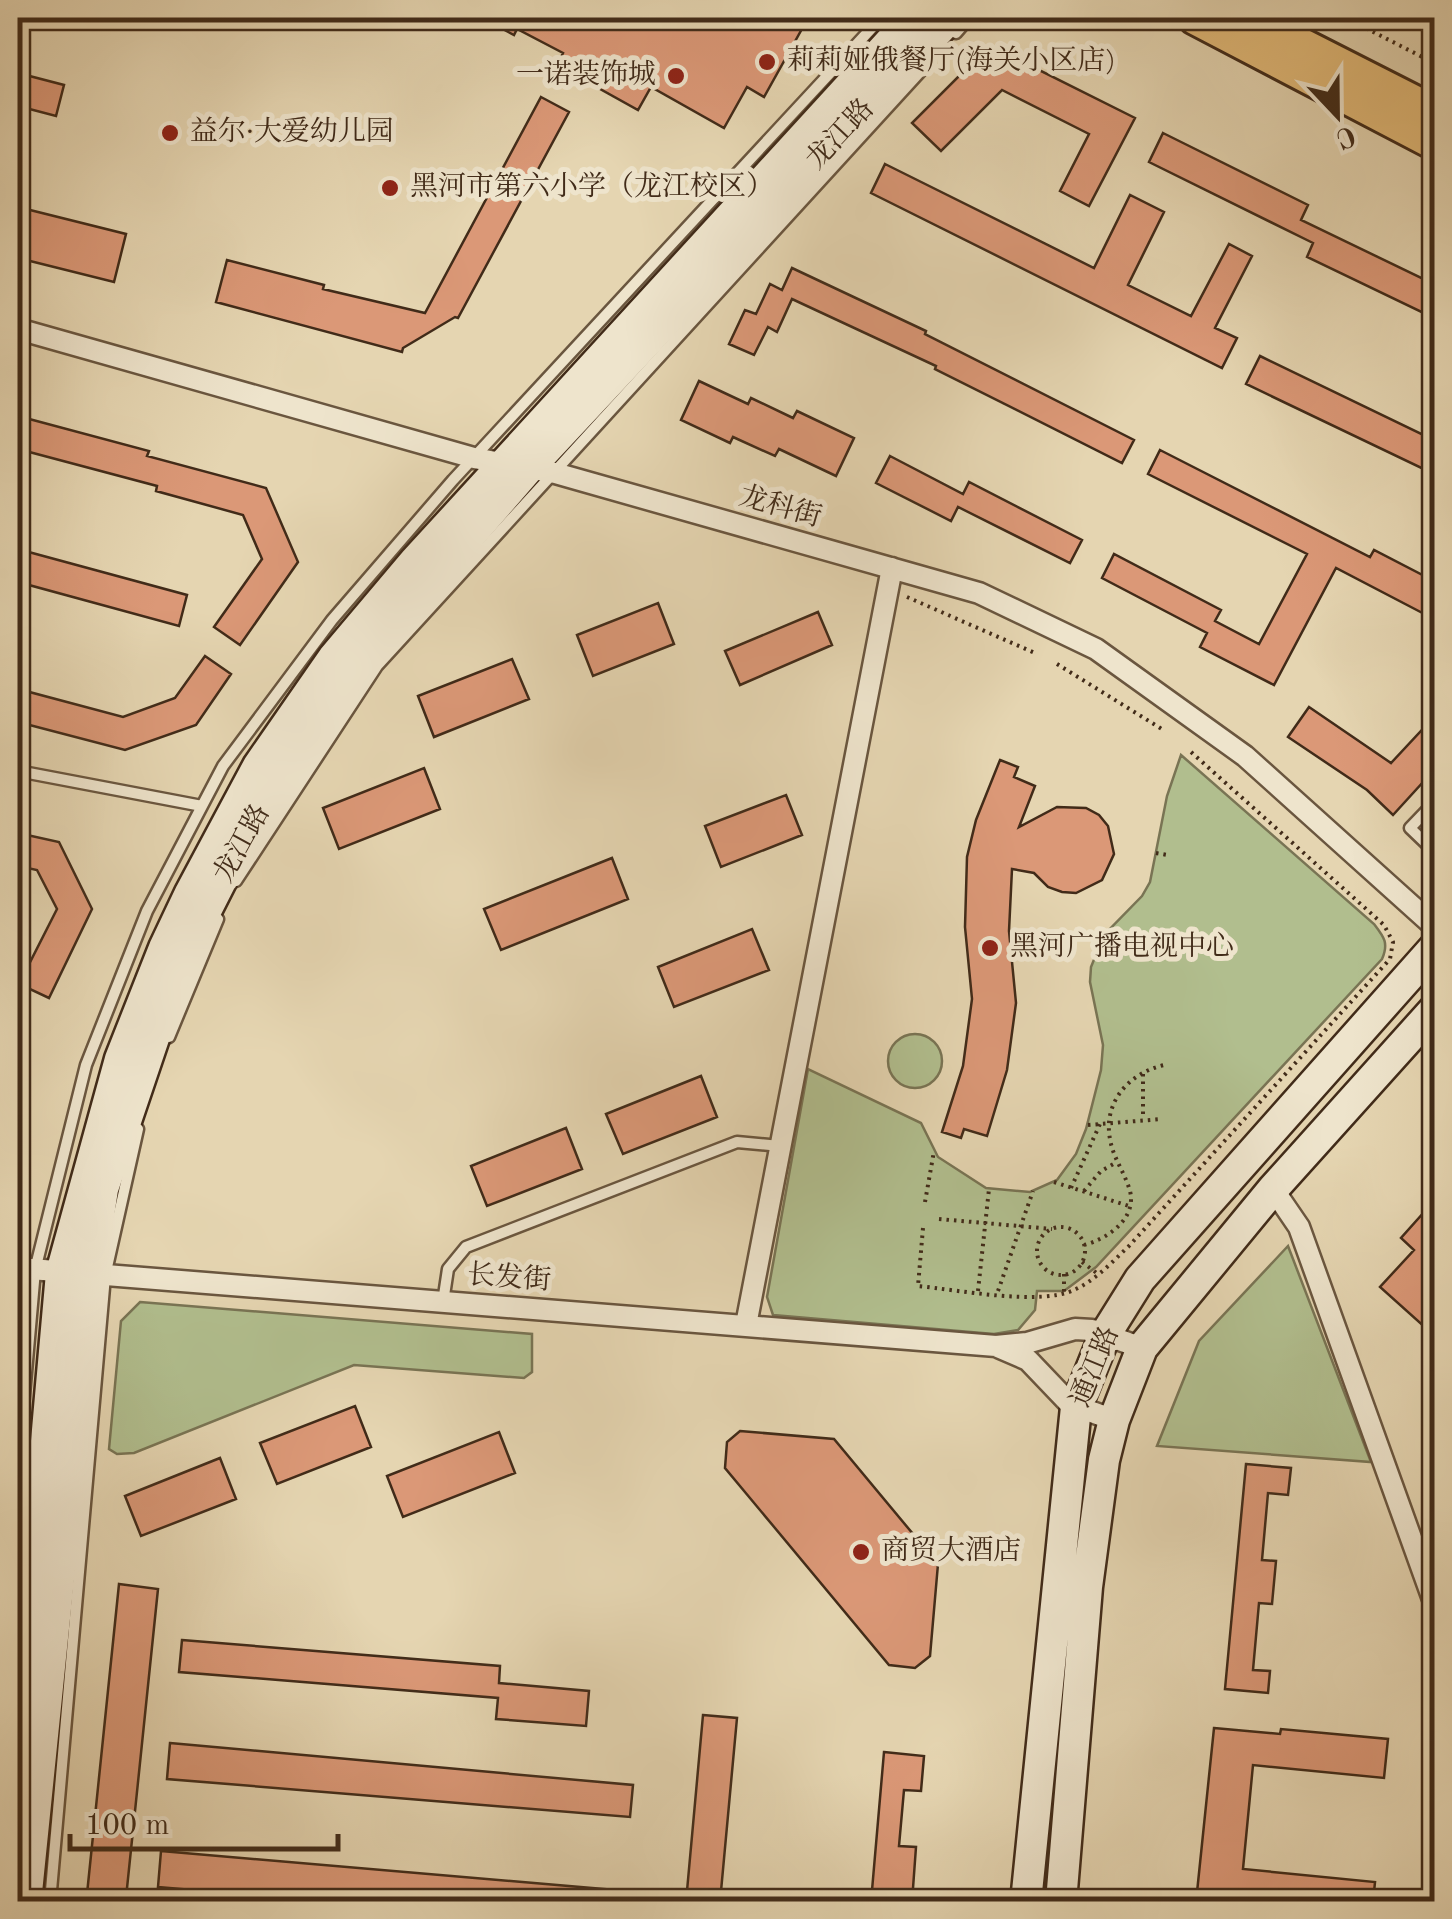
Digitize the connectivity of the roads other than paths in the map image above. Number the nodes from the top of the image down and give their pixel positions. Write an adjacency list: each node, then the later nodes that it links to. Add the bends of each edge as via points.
1 (881, 18): 11 (lane)
2 (912, 18): 12 (street, 龙江路)
3 (969, 18): 6 (lane)
4 (1196, 18): 9 (main road)
5 (1249, 18): 8 (main road)
6 (947, 32): 12 (street, 龙江路)
7 (930, 61): 12 (lane)
8 (1434, 112)
9 (1434, 142)
10 (18, 330): 11 (street, 龙科街)
11 (474, 458): 12 (street, 龙科街); 16 (lane, via 332,620)
12 (530, 468): 13 (street, 龙科街); 21 (lane, via 377,666 228,895); 25 (street, 龙江路, via 414,562 333,658 258,766 164,948 120,1058)
13 (892, 568): 18 (street, 龙科街, via 979,593 1096,649 1245,756); 23 (street)
14 (18, 771): 16 (lane)
15 (1434, 802): 17 (lane, via 1410,828)
16 (202, 806): 25 (lane, via 147,911 86,1065)
17 (1434, 851)
18 (1434, 926)
19 (1434, 948): 28 (street, 通江路, via 1140,1279)
20 (1434, 1010): 24 (street, 通江路)
21 (168, 1042)
22 (160, 1060): 25 (lane)
23 (780, 1146): 26 (lane, via 737,1142 466,1246 448,1269); 27 (street)
24 (1274, 1189): 30 (street, 通江路); 34 (street, via 1299,1227)
25 (62, 1272): 26 (street, 长发街); 33 (lane); 35 (street, 龙江路); 36 (street, 龙江路); 37 (lane)
26 (443, 1302): 27 (street, 长发街)
27 (746, 1325): 29 (street, 长发街)
28 (1105, 1336): 29 (street, 长发街, via 1075,1329); 30 (street, 长发街); 31 (street, 通江路)
29 (996, 1346): 31 (street, 长发街, via 1028,1360)
30 (1142, 1348): 32 (street, 通江路)
31 (1076, 1407): 32 (street, 长发街); 38 (street, 通江路)
32 (1114, 1420): 39 (street, 通江路, via 1087,1587)
33 (18, 1463)
34 (1434, 1602)
35 (18, 1756)
36 (26, 1902)
37 (50, 1902)
38 (1026, 1902)
39 (1061, 1902)

